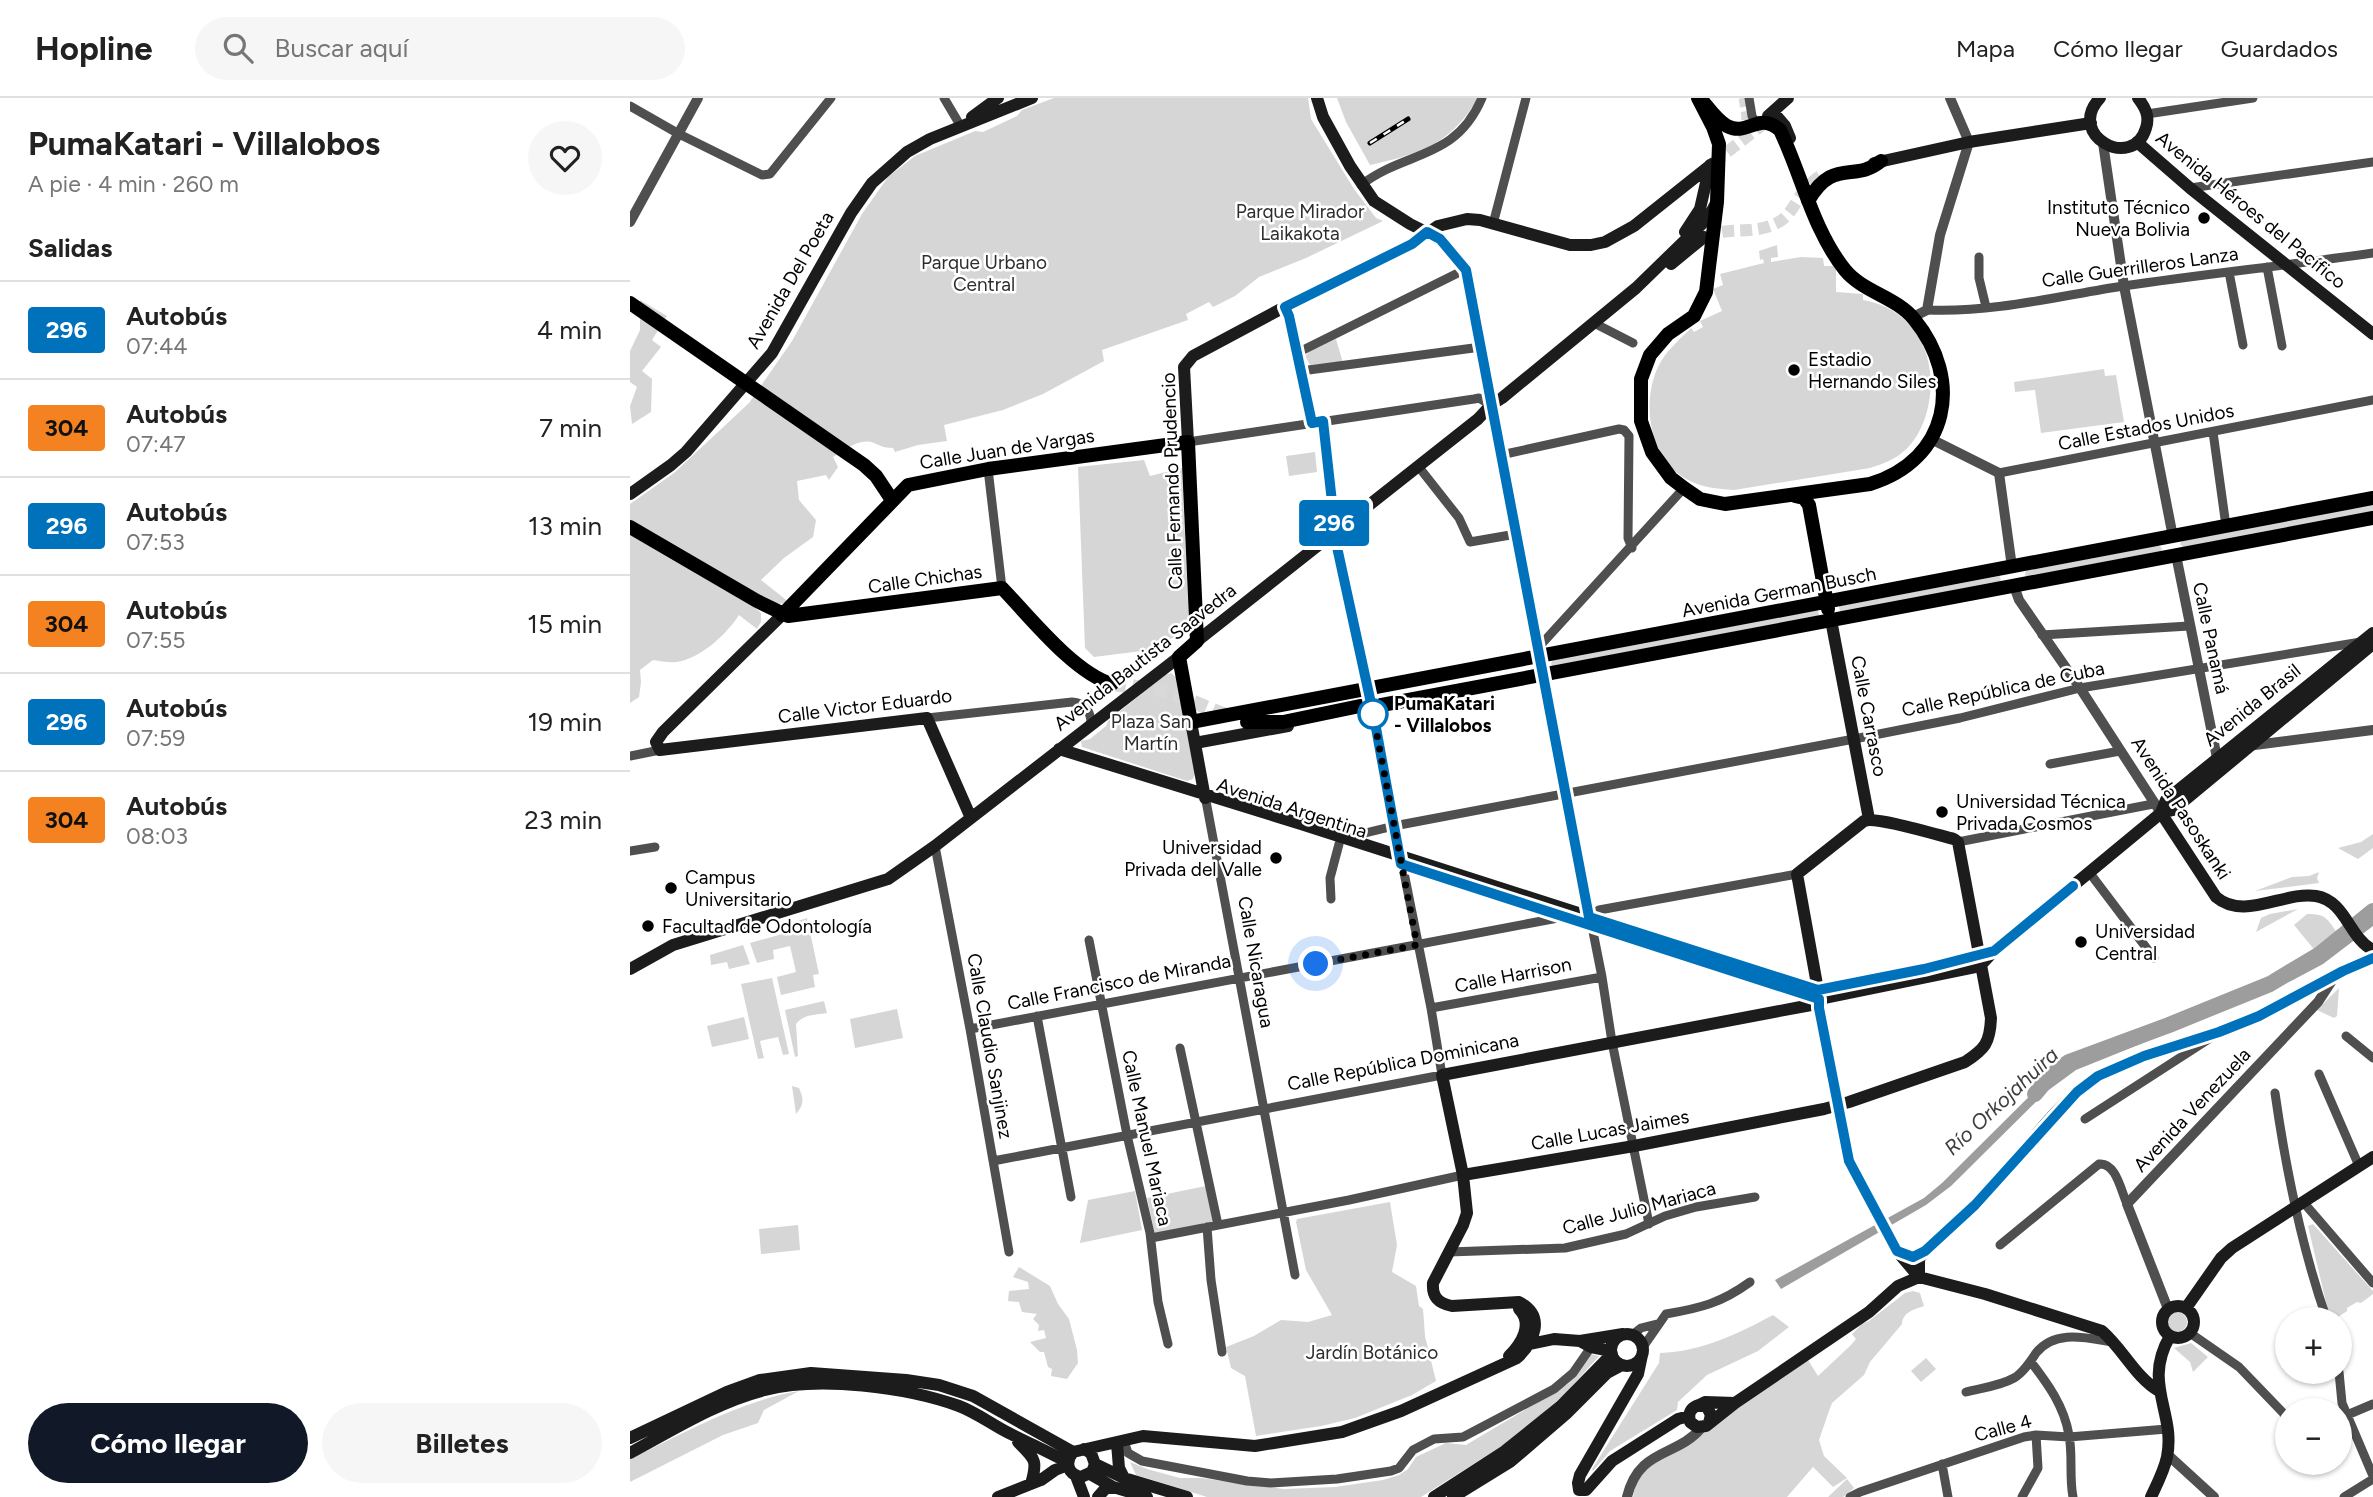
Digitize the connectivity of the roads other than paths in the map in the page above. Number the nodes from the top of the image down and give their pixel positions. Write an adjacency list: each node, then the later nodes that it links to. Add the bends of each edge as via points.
1 (698, 98): 24 (street)
2 (831, 98): 24 (street, via 770,174 762,176)
3 (944, 98): 23 (street)
4 (998, 98): 23 (main road, Avenida Del Poeta)
5 (1032, 98): 23 (main road, Avenida Del Poeta)
6 (1317, 98): 33 (main road)
7 (1482, 98): 33 (street, via 1454,138)
8 (1526, 98): 39 (street)
9 (1699, 98): 21 (main road, via 1732,128); 30 (main road, via 1719,144)
10 (1749, 98): 21 (street, via 1752,116)
11 (1788, 98): 19 (main road)
12 (1950, 98): 25 (street)
13 (2138, 98): 20 (main road)
14 (2253, 98): 16 (street)
15 (2097, 99): 22 (main road)
16 (2236, 99): 17 (street)
17 (2190, 103): 20 (street)
18 (631, 109): 24 (street)
19 (1773, 111): 21 (main road); 32 (main road, via 1785,126)
20 (2147, 114): 26 (main road, via 2146,130)
21 (1761, 121): 32 (main road, via 1780,130)
22 (2091, 123): 25 (main road); 27 (main road)
23 (960, 125): 79 (main road, Avenida Del Poeta, via 918,145 872,183 772,353 686,452)
24 (679, 134): 37 (street)
25 (1969, 142): 28 (main road); 55 (street, via 1940,235)
26 (2137, 142): 27 (main road, via 2119,148); 34 (main road, Avenida Héroes del Pacífico)
27 (2103, 143): 49 (street)
28 (1881, 161): 31 (main road); 35 (main road, via 1874,167 1828,177)
29 (2373, 162): 34 (street)
30 (1714, 163): 36 (main road); 39 (main road, via 1634,226 1591,246 1570,245); 51 (main road, via 1702,205 1690,227 1629,285)
31 (1828, 171)
32 (1801, 174): 35 (main road)
33 (1360, 185): 38 (main road, via 1374,201)
34 (2190, 188): 45 (main road, Avenida Héroes del Pacífico)
35 (1807, 198): 56 (main road, via 1846,271)
36 (1717, 202): 41 (main road); 50 (main road, Avenida Bautista Saavedra, via 1708,218)
37 (630, 222)
38 (1410, 224): 40 (main road); 42 (main road)
39 (1493, 224): 40 (main road, via 1467,219)
40 (1427, 232): 42 (main road); 47 (main road, via 1440,239)
41 (1709, 232): 50 (main road, Avenida Bautista Saavedra); 77 (main road, via 1711,251 1701,304 1694,316 1668,334 1650,355 1641,379 1645,437 1661,466)
42 (1412, 244): 53 (main road)
43 (2373, 253): 45 (street, Calle Guerrilleros Lanza)
44 (1979, 257): 54 (street)
45 (2287, 265): 46 (street, Calle Guerrilleros Lanza); 58 (main road, Avenida Héroes del Pacífico)
46 (2267, 267): 48 (street, Calle Guerrilleros Lanza); 61 (street)
47 (1466, 270): 62 (main road); 63 (street)
48 (2230, 272): 49 (street, Calle Guerrilleros Lanza); 60 (street)
49 (2124, 286): 54 (street, Calle Guerrilleros Lanza); 72 (street)
50 (1636, 288): 51 (main road, Avenida Bautista Saavedra)
51 (1624, 298): 57 (main road, Avenida Bautista Saavedra)
52 (634, 306): 82 (main road, via 864,465)
53 (1285, 307): 63 (street); 71 (main road, Calle Fernando Prudencio, via 1187,361)
54 (1986, 307): 55 (street, Calle Guerrilleros Lanza)
55 (1927, 310): 56 (street, Calle Guerrilleros Lanza)
56 (1913, 317): 70 (main road, via 1933,346 1940,368 1940,416)
57 (1594, 323): 59 (street); 66 (main road, Avenida Bautista Saavedra)
58 (2373, 334)
59 (1633, 343)
60 (2242, 345)
61 (2282, 346)
62 (1481, 347): 64 (street); 66 (main road)
63 (1297, 353): 64 (street)
64 (1301, 370): 68 (street)
65 (2373, 400): 69 (street, Calle Estados Unidos)
66 (1491, 405): 67 (street, via 1479,398); 73 (street); 74 (main road, Avenida Bautista Saavedra)
67 (1323, 421): 68 (street, Calle Juan de Vargas); 87 (street)
68 (1312, 423): 71 (street, Calle Juan de Vargas)
69 (2213, 432): 72 (street, Calle Estados Unidos); 85 (street)
70 (1931, 439): 76 (street); 78 (main road, via 1916,460 1887,479)
71 (1188, 442): 75 (main road, Calle Juan de Vargas); 101 (main road, Calle Fernando Prudencio)
72 (2156, 442): 76 (street, Calle Estados Unidos); 89 (street)
73 (1501, 455): 88 (street); 90 (street, via 1625,430 1629,436 1628,538)
74 (1418, 467): 87 (main road, Avenida Bautista Saavedra); 88 (street, via 1459,518 1470,542)
75 (988, 469): 82 (main road, Calle Juan de Vargas, via 917,481); 94 (street)
76 (1999, 473): 92 (street)
77 (1684, 488): 80 (main road, via 1700,499 1725,504); 90 (street)
78 (1821, 491): 80 (main road); 83 (main road)
79 (630, 494)
80 (1795, 496): 83 (main road)
81 (2373, 498): 85 (main road, Avenida German Busch)
82 (892, 500): 96 (main road, Calle Juan de Vargas)
83 (1809, 505): 95 (main road)
84 (2373, 517): 91 (main road, Avenida German Busch)
85 (2226, 526): 89 (main road, Avenida German Busch)
86 (630, 527): 96 (main road)
87 (1335, 531): 101 (main road, Avenida Bautista Saavedra); 109 (street)
88 (1516, 534): 103 (street)
89 (2173, 537): 91 (main road); 92 (main road, Avenida German Busch)
90 (1632, 548): 103 (street)
91 (2176, 555): 93 (main road, Avenida German Busch); 98 (street, Calle Panamá)
92 (2012, 567): 93 (main road); 95 (main road, Avenida German Busch)
93 (2014, 586): 97 (main road, Avenida German Busch); 100 (street, Avenida Pasoskanki)
94 (1002, 588): 96 (main road, Calle Chichas); 107 (main road, Calle Chichas, via 1073,661)
95 (1827, 602): 97 (main road); 103 (main road, Avenida German Busch)
96 (782, 615): 120 (main road, Calle Juan de Vargas, via 657,738)
97 (1831, 620): 106 (main road, Avenida German Busch); 116 (main road, Calle Carrasco)
98 (2189, 626): 100 (street); 105 (street, Calle Panamá)
99 (2373, 633): 102 (main road, Avenida Brasil)
100 (2042, 635): 108 (street, Avenida Pasoskanki)
101 (1197, 641): 104 (main road, Avenida Bautista Saavedra)
102 (2369, 642): 105 (street, Calle República de Cuba); 118 (main road, Avenida Brasil)
103 (1538, 653): 106 (main road); 109 (main road, Avenida German Busch)
104 (1179, 657): 112 (main road, Calle Nicaragua); 114 (main road, Avenida Bautista Saavedra)
105 (2200, 669): 108 (street, Calle República de Cuba); 123 (street, Calle Panamá)
106 (1542, 675): 110 (main road, Avenida German Busch); 125 (street)
107 (1112, 684)
108 (2080, 688): 116 (street, Calle República de Cuba); 121 (street, Avenida Pasoskanki)
109 (1368, 689): 110 (main road); 112 (main road, Avenida German Busch)
110 (1371, 707): 113 (main road, via 1283,722); 117 (main road, Avenida German Busch); 130 (street)
111 (927, 718): 114 (street, Calle Victor Eduardo, via 1072,702 1085,706); 120 (main road, Calle Victor Eduardo); 128 (main road)
112 (1191, 722): 117 (main road, Calle Nicaragua)
113 (1247, 722)
114 (1091, 724): 119 (main road, Avenida Bautista Saavedra)
115 (2373, 730): 118 (street)
116 (1854, 739): 125 (street, Calle República de Cuba); 129 (main road, Calle Carrasco)
117 (1195, 743): 126 (main road, Calle Nicaragua)
118 (2245, 743): 123 (main road, Avenida Brasil)
119 (1059, 749): 126 (main road, Avenida Argentina); 128 (main road, Avenida Bautista Saavedra)
120 (660, 750): 122 (street, Calle Victor Eduardo)
121 (2120, 751): 124 (street); 127 (street, Avenida Pasoskanki)
122 (630, 756)
123 (2221, 762): 127 (main road, Avenida Brasil)
124 (2050, 764)
125 (1565, 794): 130 (street, Calle República de Cuba); 141 (street)
126 (1202, 795): 131 (main road, Avenida Argentina); 153 (street, Calle Nicaragua)
127 (2157, 808): 132 (street); 137 (main road, Avenida Brasil); 142 (main road, Avenida Pasoskanki, via 2222,902 2248,906 2316,896 2336,905)
128 (971, 818): 133 (main road, Avenida Bautista Saavedra)
129 (1869, 819): 132 (main road); 138 (main road)
130 (1394, 826): 131 (street, Calle República de Cuba); 136 (street)
131 (1344, 841): 136 (main road, Avenida Argentina); 139 (street, via 1330,878)
132 (1958, 842): 148 (main road)
133 (935, 846): 149 (main road, Avenida Bautista Saavedra, via 880,883 673,945); 158 (street, Calle Claudio Sanjinez)
134 (655, 847): 135 (street)
135 (630, 851)
136 (1401, 860): 140 (main road, Avenida Argentina); 144 (street)
137 (2089, 872): 146 (street); 148 (main road, Avenida Brasil)
138 (1797, 874): 141 (street, via 1600,911); 154 (main road)
139 (1331, 899)
140 (1564, 913): 141 (main road, Avenida Argentina); 144 (street, Calle Francisco de Miranda)
141 (1590, 922): 151 (street); 154 (main road, Avenida Argentina)
142 (2359, 939): 145 (main road, Avenida Pasoskanki); 150 (main road, via 2356,961)
143 (1089, 940): 155 (street, Calle Manuel Mariaca)
144 (1417, 945): 153 (street, Calle Francisco de Miranda); 156 (street)
145 (2373, 950)
146 (2154, 958)
147 (2373, 958): 150 (main road)
148 (1979, 961): 154 (main road); 167 (main road, Calle Lucas Jaimes, via 1991,1018 1990,1035 1982,1051 1965,1062)
149 (630, 969)
150 (2348, 969): 152 (main road)
151 (1602, 976): 156 (street, Calle Harrison); 161 (street)
152 (2335, 976): 159 (main road); 180 (street, Avenida Venezuela, via 2318,1002)
153 (1240, 979): 155 (street, Calle Francisco de Miranda); 168 (street, Calle Nicaragua)
154 (1819, 995): 161 (main road, Calle República Dominicana, via 1811,1005); 167 (main road)
155 (1102, 1004): 157 (street, Calle Francisco de Miranda); 171 (street, Calle Manuel Mariaca)
156 (1431, 1008): 165 (street)
157 (1037, 1016): 158 (street, Calle Francisco de Miranda); 173 (street)
158 (970, 1029): 175 (street, Calle Claudio Sanjinez)
159 (2219, 1032): 169 (street); 189 (main road, via 2098,1076 2077,1092 1975,1205)
160 (2346, 1036): 163 (street)
161 (1612, 1042): 165 (main road, Calle República Dominicana); 172 (street)
162 (1180, 1048): 170 (street)
163 (2373, 1058)
164 (2319, 1074): 176 (street)
165 (1442, 1075): 168 (street, Calle República Dominicana); 177 (main road)
166 (2275, 1093): 181 (street, via 2284,1156)
167 (1839, 1105): 172 (main road, Calle Lucas Jaimes); 188 (main road, via 1849,1161)
168 (1262, 1108): 170 (street, Calle República Dominicana); 182 (street, Calle Nicaragua)
169 (2085, 1119)
170 (1195, 1121): 171 (street, Calle República Dominicana); 184 (street)
171 (1127, 1135): 173 (street, Calle República Dominicana); 186 (street, Calle Manuel Mariaca)
172 (1633, 1146): 177 (main road, Calle Lucas Jaimes); 183 (street)
173 (1062, 1147): 175 (street, Calle República Dominicana); 178 (street)
174 (2373, 1157): 176 (main road)
175 (993, 1161): 190 (street, Calle Claudio Sanjinez)
176 (2359, 1166): 181 (main road)
177 (1463, 1175): 182 (street, Calle Lucas Jaimes); 191 (main road, via 1466,1213)
178 (1071, 1197)
179 (1755, 1197): 183 (street, Calle Julio Mariaca, via 1696,1207)
180 (2127, 1204): 187 (street, via 2111,1167 2099,1164); 200 (street)
181 (2300, 1205): 195 (street); 198 (street, via 2308,1260); 199 (main road, via 2227,1253)
182 (1283, 1212): 184 (street, Calle Lucas Jaimes); 192 (street, Calle Nicaragua)
183 (1649, 1224): 191 (street, Calle Julio Mariaca, via 1565,1248)
184 (1218, 1225): 185 (street, Calle Lucas Jaimes)
185 (1207, 1227): 186 (street, Calle Lucas Jaimes); 212 (street)
186 (1151, 1238): 208 (street, Calle Manuel Mariaca)
187 (2000, 1245)
188 (1896, 1249): 189 (main road, via 1913,1257); 193 (main road); 196 (main road)
189 (1925, 1251): 193 (main road, via 1919,1259)
190 (1009, 1252)
191 (1449, 1252): 197 (main road, via 1433,1283 1434,1297 1452,1306)
192 (1295, 1275)
193 (1919, 1277): 196 (main road); 207 (main road, via 2086,1325)
194 (1750, 1282): 202 (street, via 1717,1303 1666,1314)
195 (2373, 1283)
196 (1898, 1286): 220 (main road, via 1869,1312)
197 (1507, 1303): 201 (main road, via 1527,1306); 215 (main road, via 1519,1308 1526,1321 1520,1342)
198 (2323, 1307)
199 (2186, 1308): 200 (main road); 203 (main road, via 2194,1323)
200 (2168, 1310): 205 (main road, via 2162,1326)
201 (1535, 1324): 206 (main road); 209 (main road)
202 (1657, 1324): 204 (street); 211 (street)
203 (2190, 1333): 205 (main road); 221 (street, via 2239,1367)
204 (1627, 1334): 210 (main road); 211 (main road, via 1640,1340); 213 (main road, via 1613,1342)
205 (2170, 1336): 218 (main road, via 2158,1366)
206 (1554, 1339): 209 (main road); 210 (main road)
207 (2115, 1342): 214 (street, via 2054,1339); 218 (main road)
208 (1168, 1344)
209 (1530, 1344): 215 (main road, via 1517,1358)
210 (1586, 1344): 213 (main road); 233 (street, via 1573,1373 1554,1389 1471,1434 1434,1439 1413,1450 1399,1468 1375,1474 1295,1483 1247,1481 1142,1461)
211 (1643, 1351): 216 (main road, via 1636,1363); 217 (main road)
212 (1222, 1352)
213 (1612, 1353): 216 (main road); 248 (main road, via 1561,1406)
214 (2031, 1362): 219 (street, via 2015,1377); 231 (street, via 2057,1398)
215 (1501, 1364): 233 (main road, via 1342,1432 1255,1446 1150,1437)
216 (1624, 1365): 217 (main road); 249 (main road, via 1607,1373 1510,1461)
217 (1630, 1383): 225 (main road, via 1580,1475 1581,1491 1612,1461)
218 (2159, 1391): 227 (main road)
219 (1966, 1392)
220 (1735, 1403): 223 (main road); 226 (main road)
221 (2275, 1404)
222 (2373, 1404): 224 (street)
223 (1699, 1405): 225 (main road); 226 (main road, via 1710,1410 1711,1419)
224 (2352, 1413)
225 (1689, 1416): 226 (main road, via 1693,1425)
226 (1705, 1425): 250 (street, via 1640,1469)
227 (2167, 1429): 231 (street, Calle 4); 235 (main road)
228 (1008, 1432): 234 (main road, via 961,1407 932,1398 892,1389 807,1384 736,1399); 237 (main road); 240 (main road, via 1034,1458)
229 (2036, 1435): 231 (street, Calle 4); 236 (street, Calle 4); 252 (street, via 2038,1468)
230 (2352, 1435): 238 (street)
231 (2070, 1437): 253 (street)
232 (630, 1438): 237 (main road, via 760,1380 811,1373 906,1380 973,1396)
233 (1121, 1442): 237 (main road, via 1108,1443); 239 (main road, via 1119,1468)
234 (630, 1453)
235 (2168, 1455): 254 (main road); 255 (street)
236 (1942, 1464): 242 (street, Calle 4); 251 (street)
237 (1081, 1465): 239 (main road); 240 (main road, via 1055,1470); 241 (main road); 244 (main road)
238 (2373, 1477): 256 (street)
239 (1124, 1478): 247 (main road)
240 (1036, 1482): 243 (main road)
241 (1113, 1487): 245 (main road); 246 (main road)
242 (1852, 1496)
243 (998, 1497)
244 (1087, 1497)
245 (1098, 1497)
246 (1147, 1497)
247 (1187, 1497)
248 (1434, 1497)
249 (1453, 1497)
250 (1627, 1497)
251 (1948, 1497)
252 (2022, 1497)
253 (2073, 1497)
254 (2151, 1497)
255 (2214, 1497)
256 (2344, 1497)

